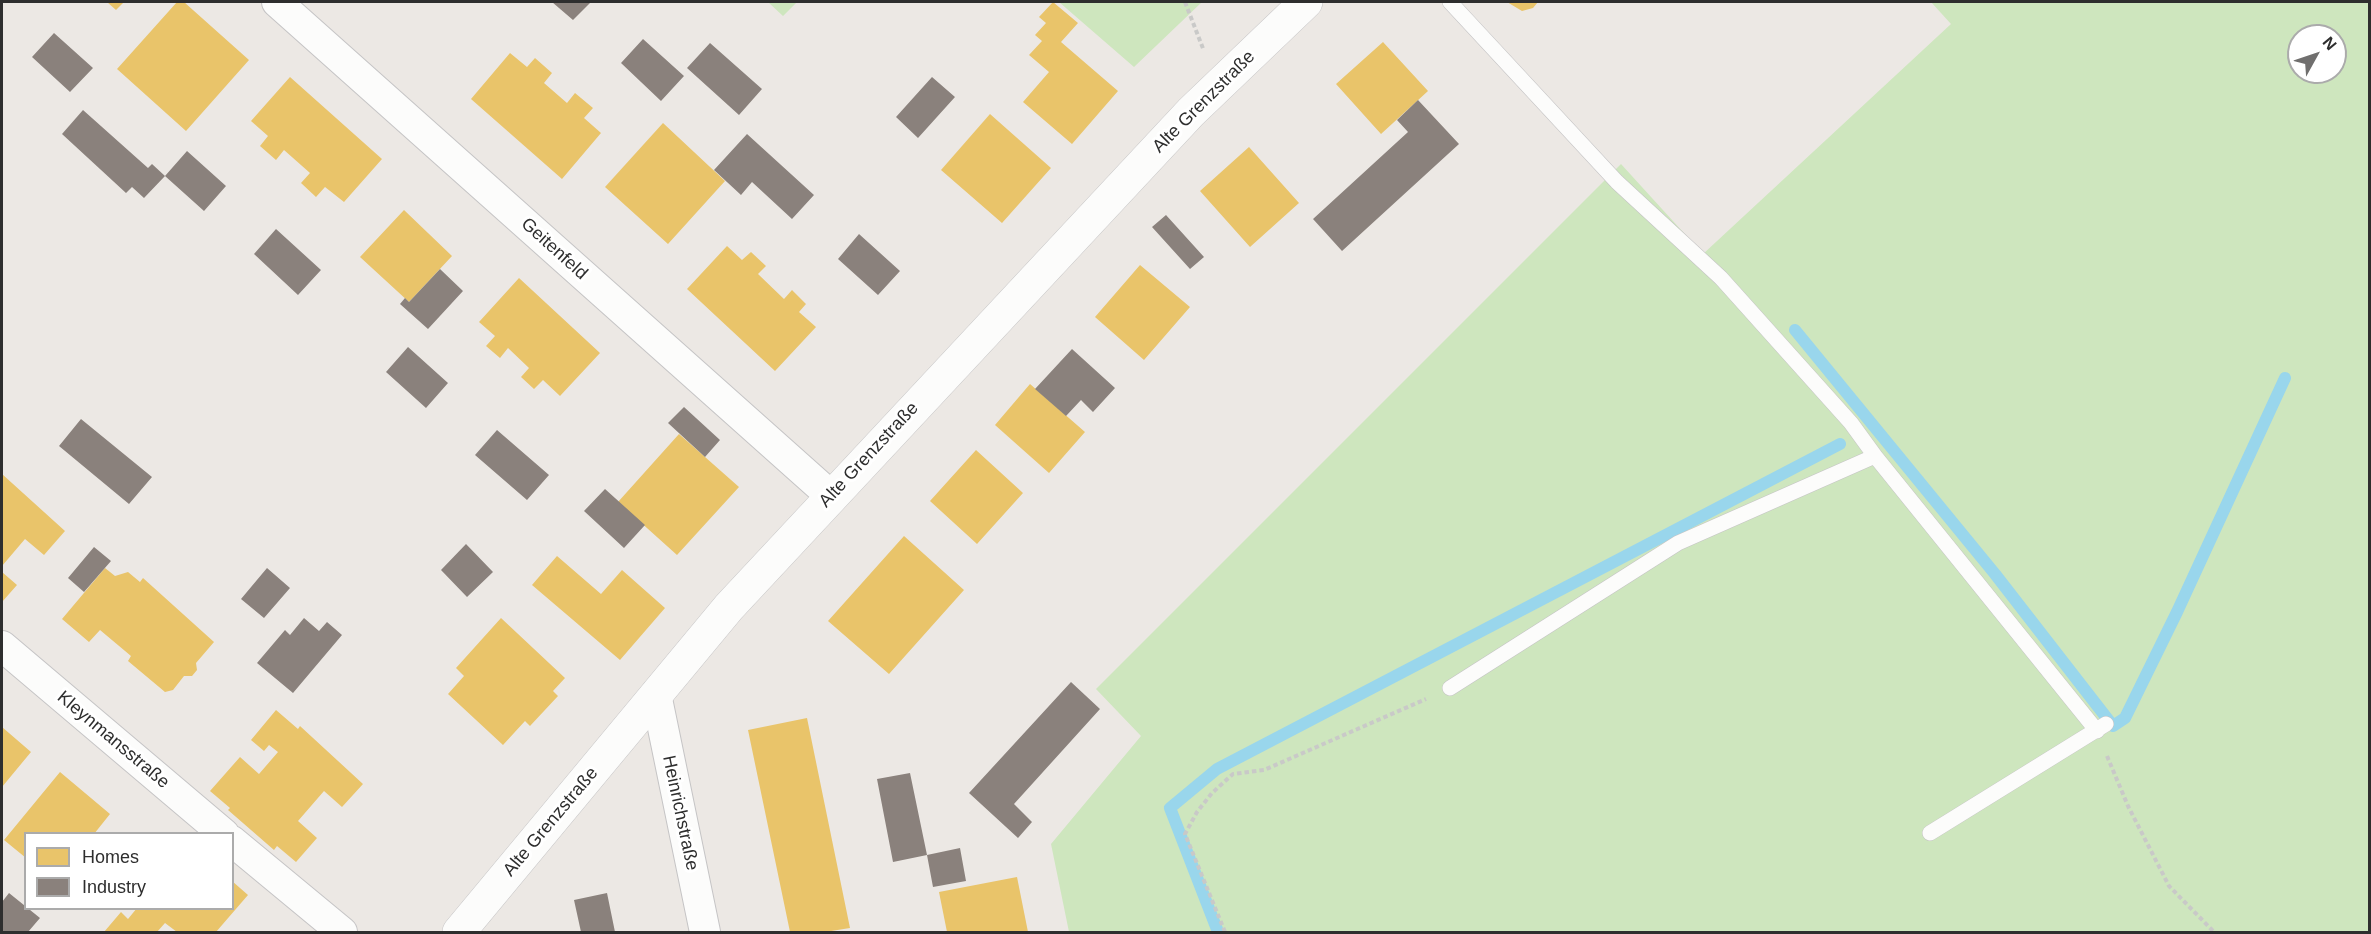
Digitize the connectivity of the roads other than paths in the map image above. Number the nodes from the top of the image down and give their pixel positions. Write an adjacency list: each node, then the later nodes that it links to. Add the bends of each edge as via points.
1 (278, 2): 5 (street, Geitenfeld)
2 (1306, 2): 5 (street, Alte Grenzstraße, via 1191,112)
3 (1450, 2): 4 (lane, via 1617,182 1721,278 1851,423)
4 (1875, 456): 7 (lane, via 1678,543); 10 (lane, via 2102,727)
5 (831, 496): 8 (street, Alte Grenzstraße)
6 (2, 646): 9 (street, Kleynmansstraße)
7 (1450, 688)
8 (656, 694): 13 (street, Alte Grenzstraße); 14 (street, Heinrichstraße)
9 (222, 832)
10 (1930, 833)
11 (234, 842): 12 (street)
12 (342, 933)
13 (459, 933)
14 (705, 933)

